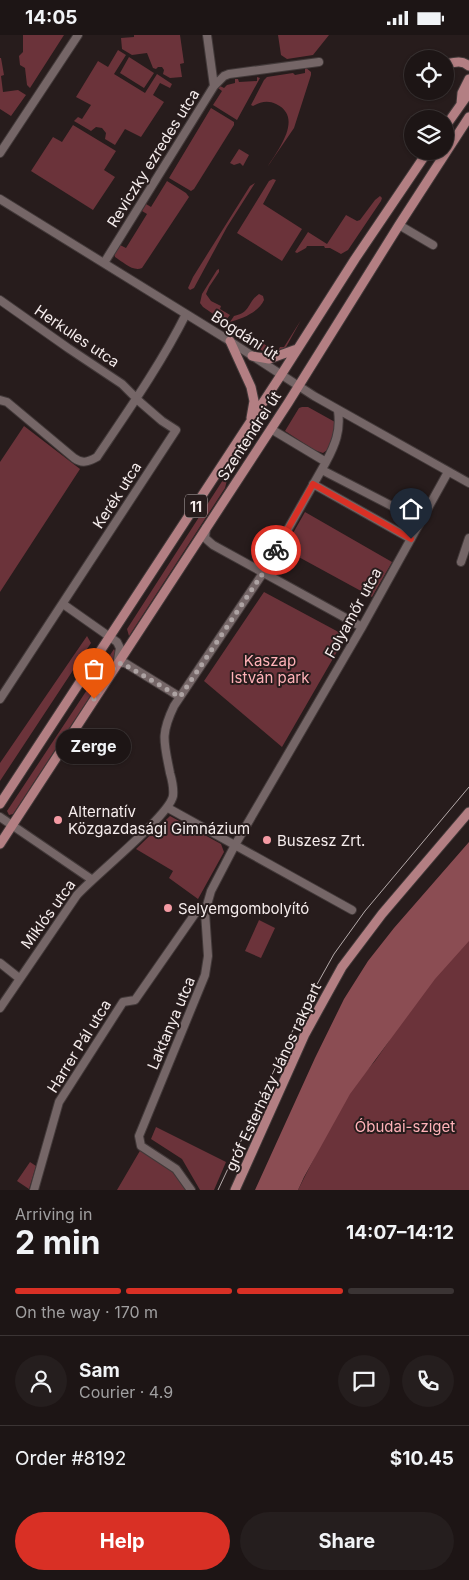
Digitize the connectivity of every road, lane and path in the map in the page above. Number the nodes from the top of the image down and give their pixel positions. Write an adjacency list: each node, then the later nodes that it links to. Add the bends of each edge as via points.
1 (78, 35): 12 (street)
2 (207, 35): 7 (street, Reviczky ezredes utca)
3 (319, 63): 7 (street, via 230,74)
4 (454, 63): 5 (main road)
5 (469, 66)
6 (469, 79): 9 (main road, via 462,93)
7 (214, 87): 19 (street, Reviczky ezredes utca)
8 (469, 93): 9 (main road)
9 (461, 105): 10 (main road)
10 (454, 115)
11 (469, 117): 17 (main road, Szentendrei út / 11)
12 (0, 153)
13 (422, 160): 23 (main road, Szentendrei út / 11)
14 (0, 193): 16 (street, Bogdáni út)
15 (0, 199): 16 (street, Bogdáni út)
16 (8, 204): 19 (street, Bogdáni út)
17 (399, 225): 18 (street); 26 (main road, Szentendrei út / 11)
18 (433, 245)
19 (104, 263): 21 (street, Bogdáni út)
20 (0, 299): 28 (street, Herkules utca, via 122,383)
21 (186, 314): 22 (street, Bogdáni út); 28 (street)
22 (230, 341): 24 (street, Bogdáni út); 30 (main road, via 253,393)
23 (298, 349): 24 (main road, via 269,359); 25 (main road, Szentendrei út / 11)
24 (252, 355): 25 (street, Bogdáni út)
25 (281, 375): 26 (street, Bogdáni út); 30 (main road, Szentendrei út / 11)
26 (298, 387): 29 (street, Bogdáni út); 31 (main road, Szentendrei út / 11)
27 (0, 399): 28 (street, via 80,462 89,462 96,457)
28 (136, 399): 42 (street, Kerék utca, via 176,430)
29 (338, 411): 32 (street, via 336,445); 33 (street, Bogdáni út)
30 (251, 422): 44 (main road, Szentendrei út / 11)
31 (270, 429): 32 (street); 37 (main road, Szentendrei út / 11)
32 (324, 466): 35 (street); 36 (street)
33 (448, 471): 34 (street, Bogdáni út); 36 (street, Folyamőr utca)
34 (469, 483)
35 (313, 484): 39 (street); 41 (street)
36 (421, 521): 39 (street, Folyamőr utca)
37 (206, 527): 41 (street, via 205,538); 45 (main road, Szentendrei út / 11)
38 (469, 538): 40 (street)
39 (411, 539): 43 (street, Folyamőr utca)
40 (461, 562)
41 (263, 573): 43 (street); 46 (street)
42 (63, 605): 44 (street); 47 (street, Kerék utca)
43 (362, 627): 54 (street, Folyamőr utca)
44 (111, 637): 45 (street, via 120,648); 48 (main road, Szentendrei út / 11)
45 (116, 665): 46 (street, via 125,663); 52 (main road, Szentendrei út / 11)
46 (180, 697): 49 (street, via 164,729 173,793)
47 (0, 699)
48 (0, 805)
49 (168, 808): 54 (street); 55 (street, Miklós utca)
50 (469, 812): 63 (main road, gróf Esterházy János rakpart, via 382,914 342,967 306,1034)
51 (0, 817): 52 (street)
52 (12, 825): 53 (main road, Szentendrei út / 11); 55 (street)
53 (0, 844)
54 (236, 845): 57 (street); 62 (street, Laktanya utca, via 207,901 205,975 140,1136 141,1146 176,1169)
55 (91, 879): 59 (street, Miklós utca)
56 (199, 908): 61 (street, Harrer Pál utca, via 135,1000 123,1001 59,1102)
57 (352, 910)
58 (0, 963): 59 (street)
59 (19, 978): 60 (street, Miklós utca)
60 (0, 1008)
61 (34, 1190)
62 (191, 1190)
63 (235, 1190)

